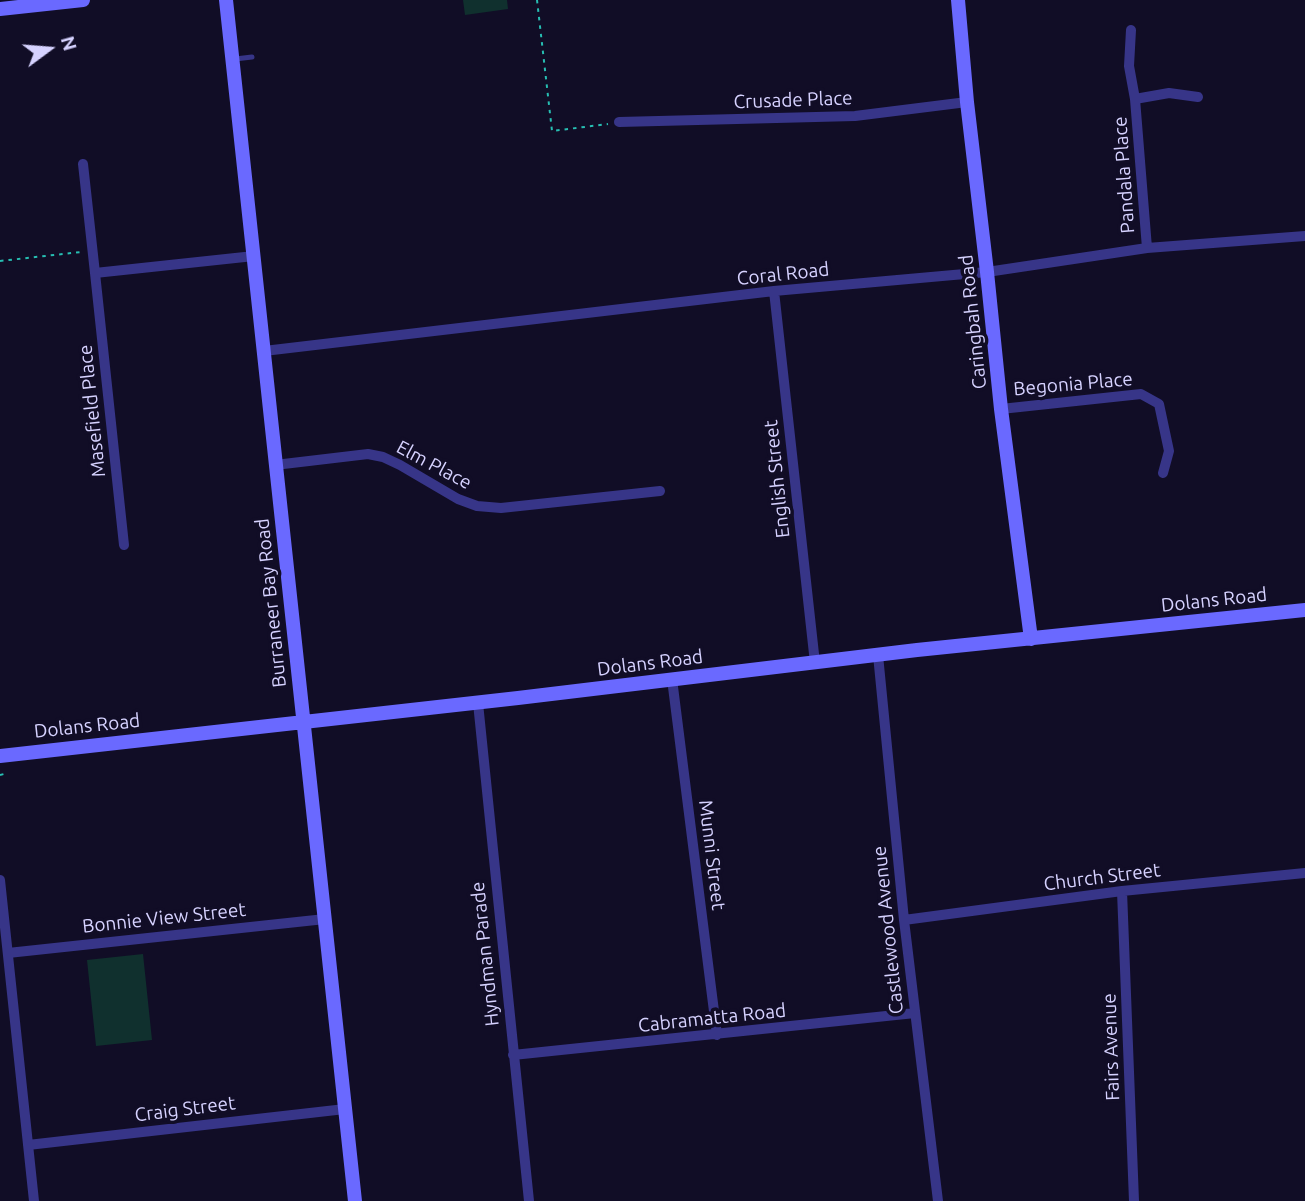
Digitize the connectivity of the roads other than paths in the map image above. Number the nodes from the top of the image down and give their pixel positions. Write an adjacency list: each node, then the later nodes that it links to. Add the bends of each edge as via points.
1 (83, 0): 4 (street)
2 (226, 0): 8 (street, Burraneer Bay Road)
3 (958, 0): 11 (street, Caringbah Road)
4 (38, 2): 5 (street)
5 (0, 9)
6 (1131, 30): 10 (street, Pandala Place, via 1129,66)
7 (252, 57): 8 (lane)
8 (232, 60): 16 (street, Burraneer Bay Road)
9 (1198, 97): 10 (street, Pandala Place, via 1169,93)
10 (1135, 99): 15 (street, Pandala Place)
11 (967, 102): 12 (street, Crusade Place, via 855,116); 17 (street, Caringbah Road)
12 (619, 122)
13 (83, 164): 18 (street, Masefield Place)
14 (1305, 236): 15 (street, Coral Road)
15 (1147, 248): 17 (street, Coral Road)
16 (254, 256): 18 (street); 20 (street, Burraneer Bay Road)
17 (987, 272): 19 (street, Coral Road); 21 (street, Caringbah Road)
18 (95, 273): 25 (street, Masefield Place)
19 (774, 291): 20 (street, Coral Road); 29 (street, English Street)
20 (264, 351): 22 (street, Burraneer Bay Road)
21 (1001, 408): 23 (street, Begonia Place, via 1141,394 1159,404 1169,451); 27 (street, Caringbah Road)
22 (275, 465): 24 (street, Elm Place, via 368,454 400,465 458,499 501,508); 32 (street, Burraneer Bay Road)
23 (1163, 473)
24 (660, 491)
25 (124, 545)
26 (1305, 610): 27 (street, Dolans Road)
27 (1031, 639): 28 (street, Dolans Road)
28 (878, 655): 29 (street, Dolans Road); 38 (street, Castlewood Avenue)
29 (815, 663): 30 (street, Dolans Road)
30 (672, 679): 31 (street, Dolans Road); 41 (street, Munni Street)
31 (478, 703): 32 (street, Dolans Road); 42 (street, Hyndman Parade)
32 (303, 721): 33 (street, Dolans Road); 37 (street, Burraneer Bay Road)
33 (0, 756)
34 (1305, 873): 36 (street, Church Street)
35 (0, 880): 39 (street)
36 (1122, 891): 38 (street, Church Street); 49 (street, Fairs Avenue)
37 (325, 919): 39 (street, Bonnie View Street); 43 (street, Burraneer Bay Road)
38 (904, 920): 40 (street, Castlewood Avenue)
39 (8, 953): 44 (street)
40 (915, 1013): 41 (street, Cabramatta Road); 48 (street, Castlewood Avenue)
41 (717, 1035): 42 (street, Cabramatta Road)
42 (513, 1055): 47 (street, Hyndman Parade)
43 (345, 1109): 44 (street, Craig Street); 46 (street, Burraneer Bay Road)
44 (28, 1145): 45 (street)
45 (34, 1201)
46 (355, 1201)
47 (529, 1201)
48 (938, 1201)
49 (1134, 1201)

